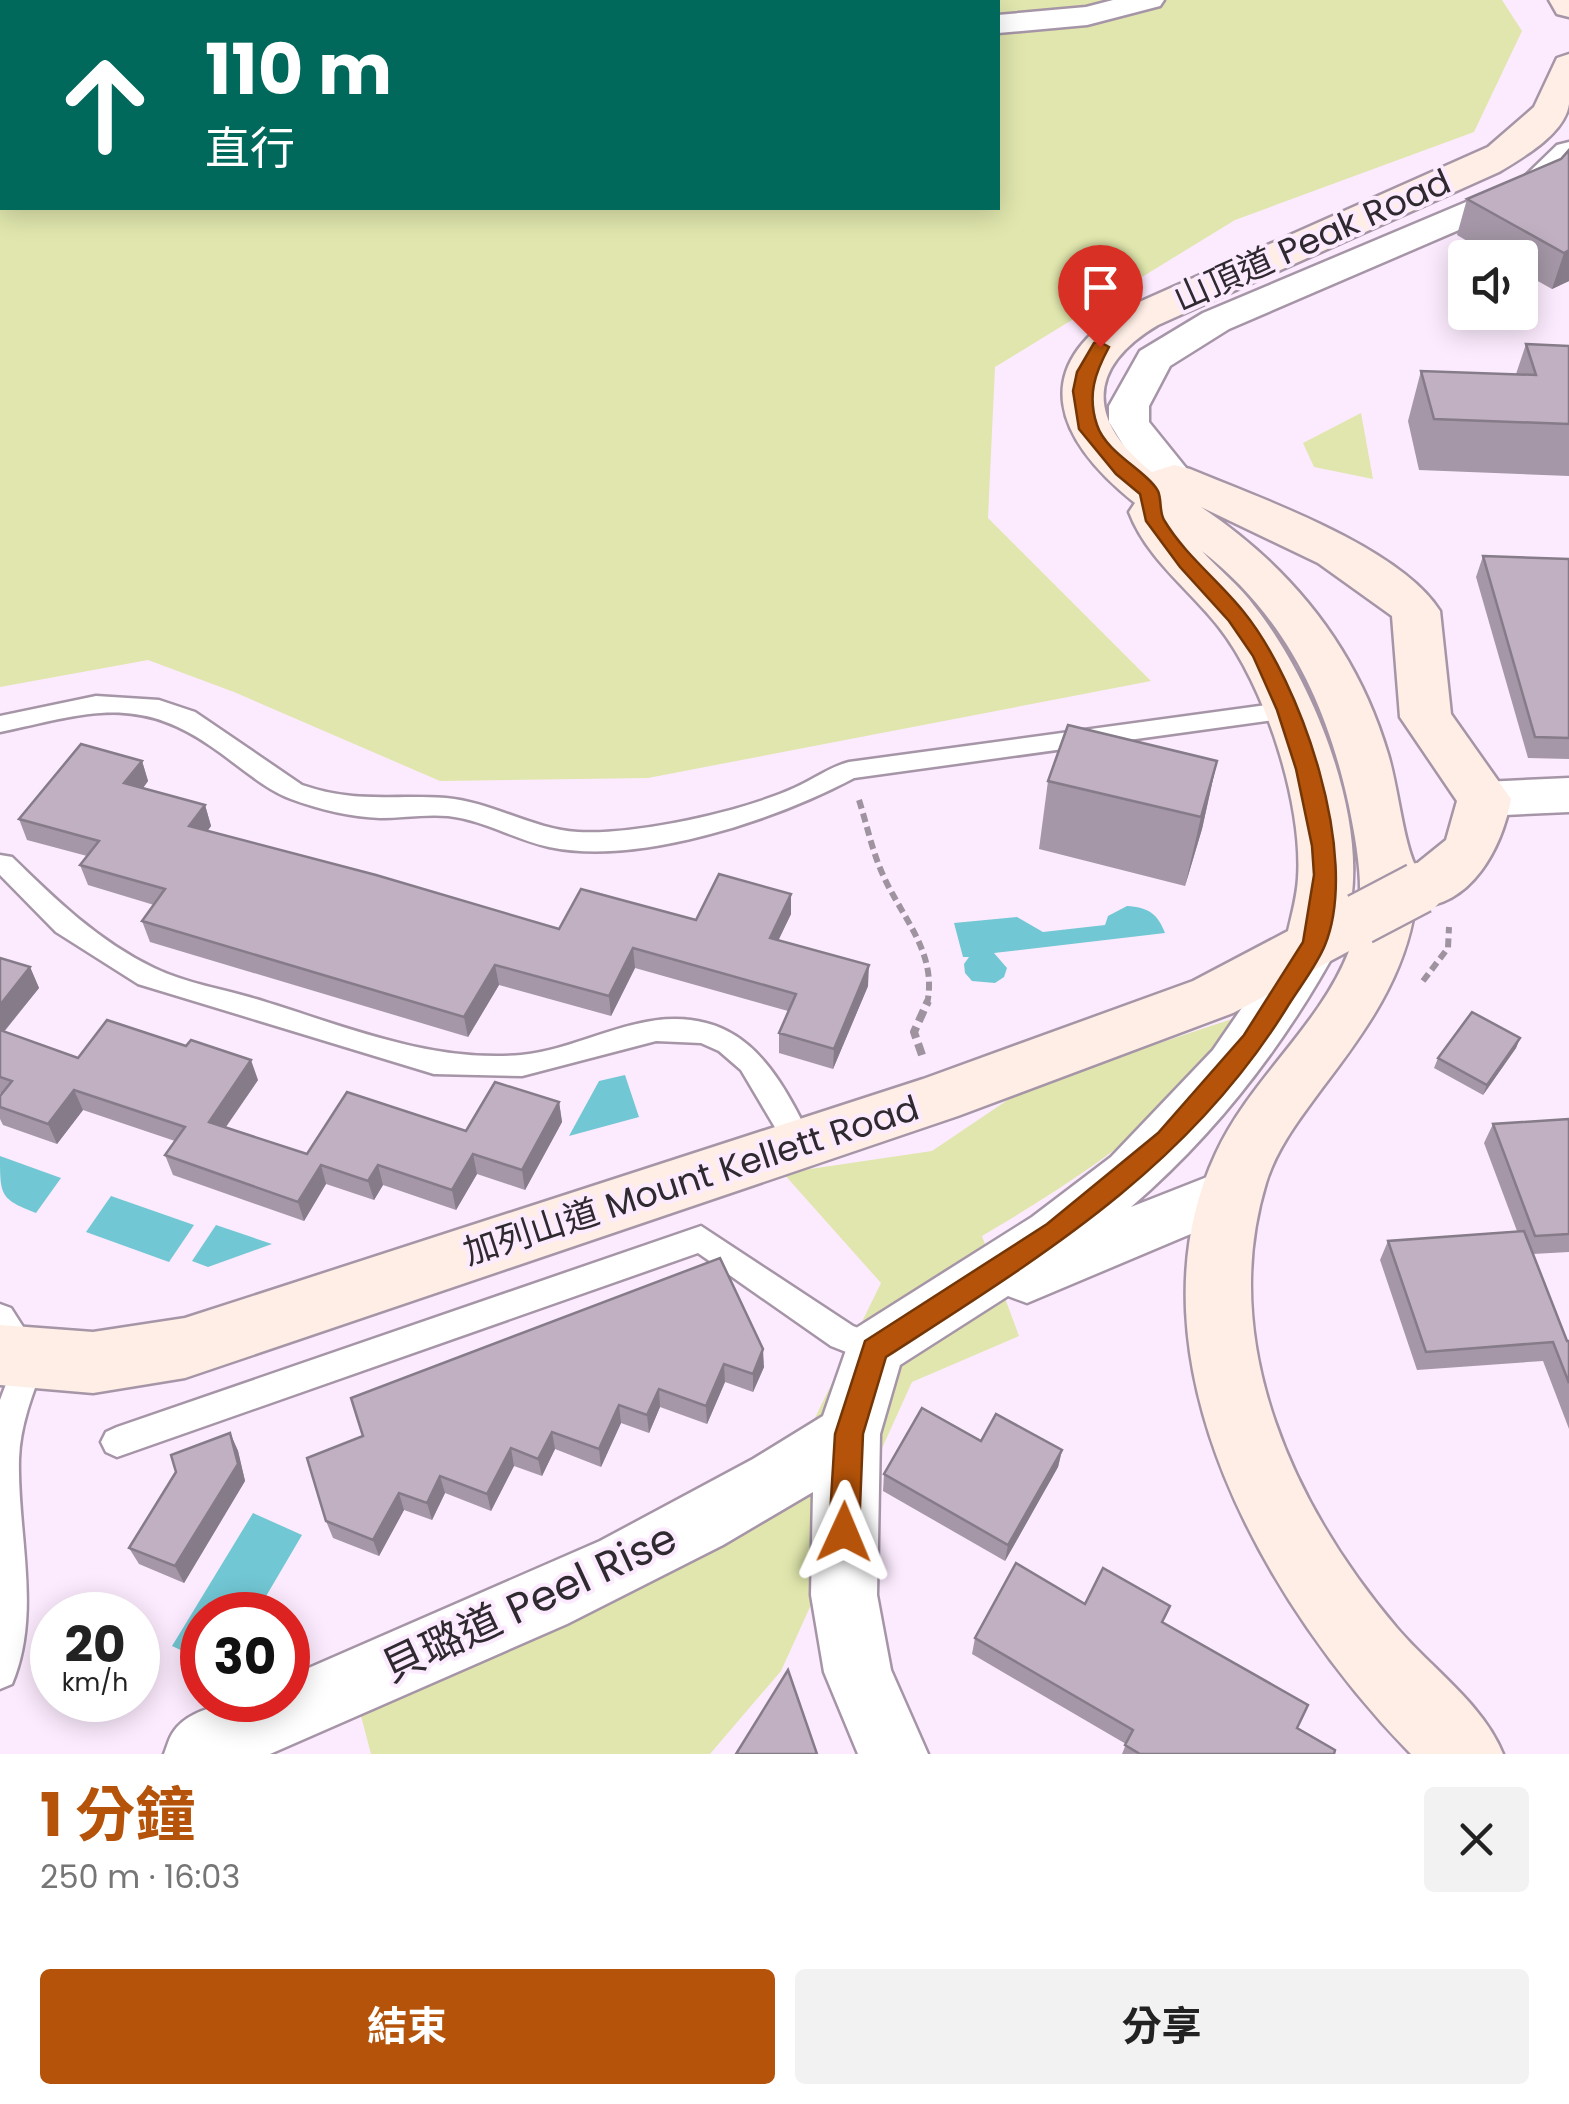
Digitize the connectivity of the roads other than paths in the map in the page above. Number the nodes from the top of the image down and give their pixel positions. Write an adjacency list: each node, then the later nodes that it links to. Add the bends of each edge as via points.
1 (1149, 0): 4 (street, via 1087,16)
2 (1566, 0): 3 (main road)
3 (1569, 8)
4 (1000, 24)
5 (1568, 73): 7 (main road, 山頂道 Peak Road, via 1554,108 1532,134 1486,164 1167,304 1100,347 1082,391 1088,429 1122,470)
6 (1569, 152): 7 (street, via 1534,184 1459,224 1216,321 1154,359 1129,406 1129,422)
7 (1162, 486): 8 (main road, via 1152,517 1236,616); 11 (main road, via 1248,510 1399,593 1416,611 1426,717); 15 (main road, 山頂道 Peak Road, via 1242,560 1329,666 1356,734 1388,878 1384,934 1370,969 1271,1110)
8 (1288, 710): 9 (lane, via 849,770 800,796 682,831 615,841 550,838 468,810 375,809 320,800 294,791 187,718 158,708 96,704); 13 (main road, via 1307,769)
9 (0, 724)
10 (1569, 796): 11 (street)
11 (1484, 800): 13 (main road, 加列山道 Mount Kellett Road, bridge, via 1467,856)
12 (3, 863): 14 (lane, via 65,925 147,977 419,1059 528,1065 634,1035 699,1031 728,1043 750,1063)
13 (1338, 931): 14 (main road, 加列山道 Mount Kellett Road, via 1213,997); 16 (street, via 1167,1140 1057,1232)
14 (799, 1143): 17 (main road, 加列山道 Mount Kellett Road, via 185,1348 114,1364)
15 (1230, 1192): 16 (street); 24 (main road, 山頂道 Peak Road, via 1220,1308 1234,1413 1251,1461 1334,1609)
16 (924, 1316): 18 (street)
17 (10, 1344): 21 (lane, via 3,1460 9,1626)
18 (874, 1350): 19 (street); 20 (lane, via 842,1336 701,1239)
19 (849, 1434): 22 (street, 貝璐道 Peel Rise, via 782,1479 599,1576); 23 (street, via 844,1595 858,1672)
20 (116, 1442)
21 (0, 1672)
22 (199, 1754)
23 (894, 1754)
24 (1466, 1754)

